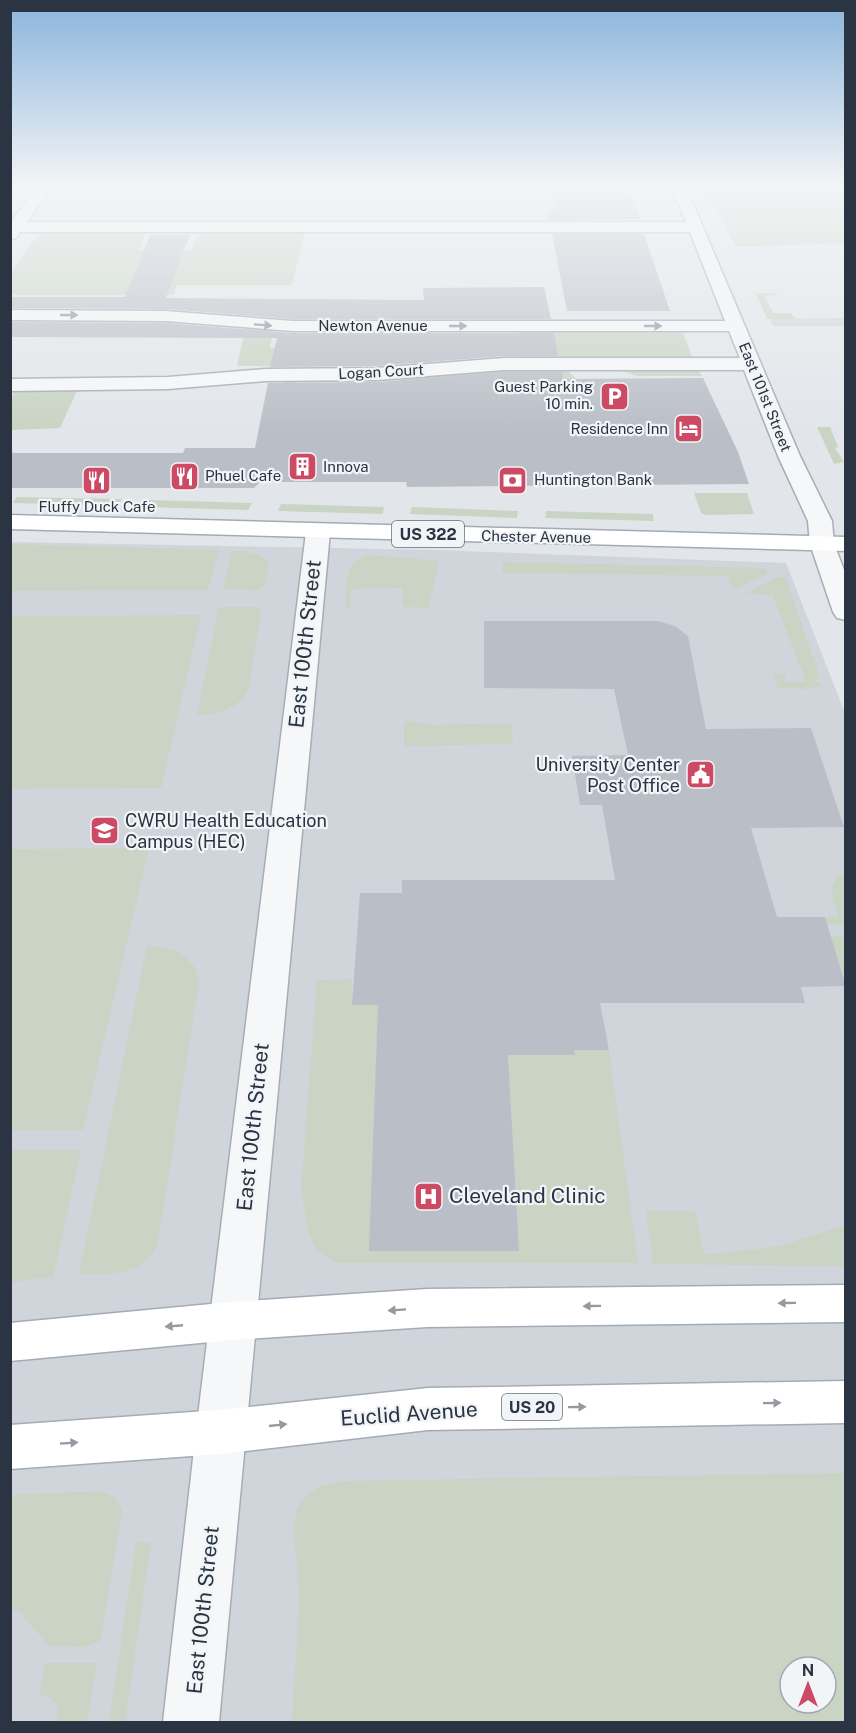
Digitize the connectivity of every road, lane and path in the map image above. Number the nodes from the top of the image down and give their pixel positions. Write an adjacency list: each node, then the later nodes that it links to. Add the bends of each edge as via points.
1 (712, 268): 3 (street, East 101st Street)
2 (10, 315): 3 (street, Newton Avenue, one-way to 3, via 165,315 293,326)
3 (736, 326): 4 (street, East 101st Street)
4 (752, 364): 5 (street, Logan Court, via 504,364 168,383); 8 (street, East 101st Street, via 789,456)
5 (10, 385)
6 (10, 522): 7 (main road, Chester Avenue / US 322)
7 (318, 532): 8 (main road, Chester Avenue / US 322); 11 (street, East 100th Street)
8 (834, 544): 9 (street, East 101st Street)
9 (846, 612)
10 (846, 1303): 11 (main road, one-way to 11, via 427,1308)
11 (232, 1321): 12 (main road, one-way to 12); 14 (street, East 100th Street)
12 (10, 1342)
13 (846, 1402): 14 (main road, Euclid Avenue / US 20, one-way to 13, via 428,1409)
14 (220, 1432): 15 (main road, Euclid Avenue / US 20, one-way to 14); 16 (street, East 100th Street)
15 (10, 1447)
16 (191, 1722)

